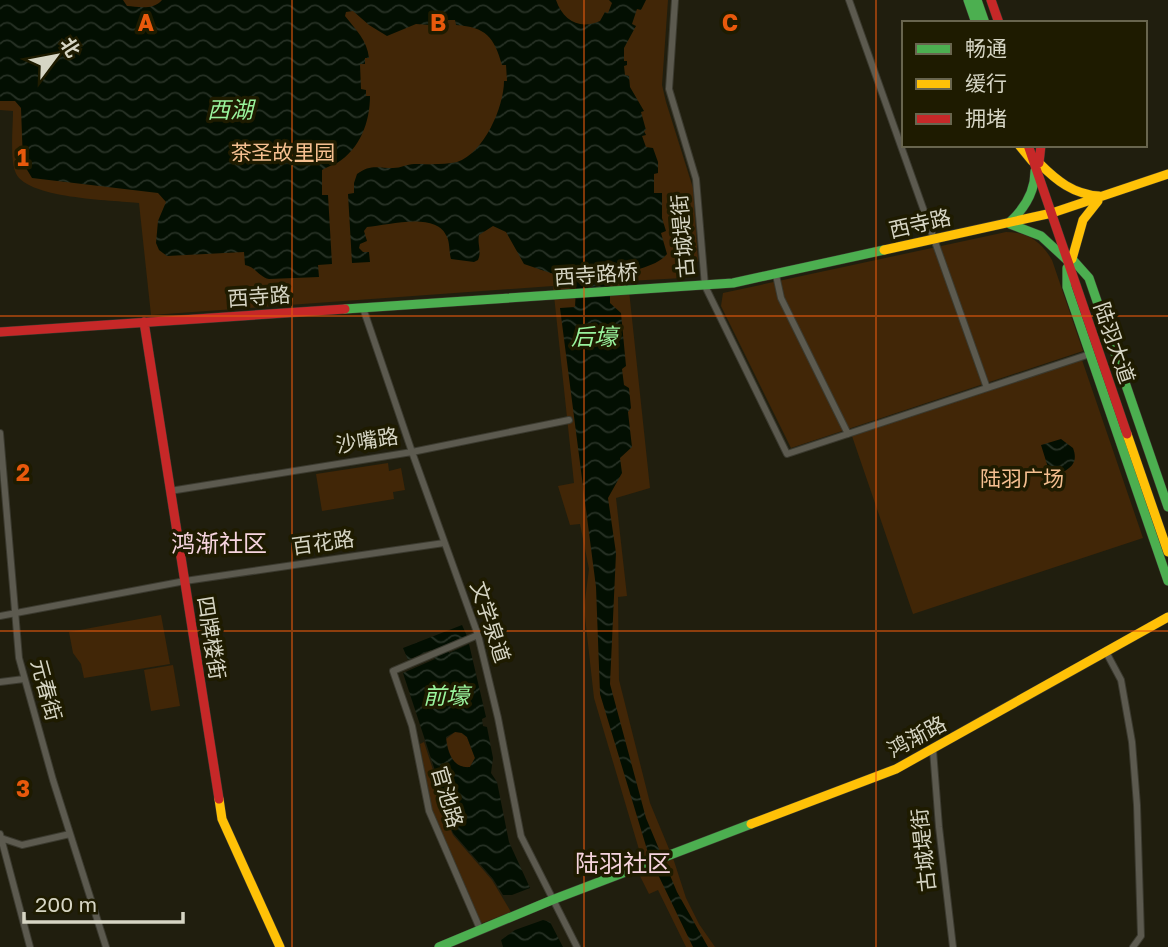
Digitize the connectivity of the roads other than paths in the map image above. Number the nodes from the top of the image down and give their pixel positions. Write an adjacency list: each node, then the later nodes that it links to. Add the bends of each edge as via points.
1 (675, 0): 22 (street, 古城堤街, via 669,89 696,179)
2 (849, 0): 19 (street)
3 (968, 0): 7 (street)
4 (977, 0): 8 (street)
5 (982, 0): 9 (street)
6 (991, 0): 10 (street)
7 (975, 21)
8 (984, 21)
9 (989, 21)
10 (998, 21)
11 (1021, 147): 14 (street)
12 (1031, 147): 14 (street, 陆羽大道)
13 (1041, 147): 14 (street)
14 (1037, 163): 16 (street, via 1066,188); 17 (street, 陆羽大道); 18 (street, via 1031,196)
15 (1168, 174): 16 (street, 西寺路)
16 (1104, 197): 17 (street, 西寺路); 20 (street, via 1085,215)
17 (1054, 213): 18 (street, 西寺路); 20 (street, 陆羽大道)
18 (1009, 223): 19 (street, 西寺路); 20 (street, via 1041,236)
19 (934, 239): 21 (street, 西寺路); 31 (street)
20 (1070, 259): 28 (street, via 1067,287); 29 (street, 陆羽大道); 30 (street, via 1088,278); 32 (street, 陆羽大道)
21 (776, 275): 22 (street, 西寺路); 35 (street, via 781,298)
22 (705, 286): 23 (street, 西寺路); 35 (street, 古城堤街, via 787,454)
23 (674, 287): 24 (street, 西寺路桥)
24 (520, 298): 25 (street, 西寺路)
25 (363, 308): 26 (street, 西寺路); 37 (street, 文学泉道)
26 (144, 322): 27 (street, 西寺路); 38 (street, 四牌楼街)
27 (0, 332)
28 (1090, 354): 31 (street); 36 (street)
29 (1107, 359): 30 (street); 40 (street, 陆羽大道)
30 (1125, 382): 39 (street)
31 (987, 388): 35 (street)
32 (1122, 417): 36 (street); 42 (street, 陆羽大道)
33 (569, 420): 37 (street, 沙嘴路)
34 (0, 432): 45 (street, 元春街)
35 (848, 434)
36 (1118, 436): 44 (street)
37 (412, 452): 38 (street, 沙嘴路); 41 (street, 文学泉道)
38 (170, 491): 43 (street, 四牌楼街)
39 (1168, 507)
40 (1168, 537)
41 (444, 543): 43 (street, 百花路); 48 (street, 文学泉道)
42 (1168, 552)
43 (184, 581): 45 (street, 百花路); 59 (street, 四牌楼街, via 222,819)
44 (1168, 581)
45 (16, 613): 46 (street, 百花路); 50 (street, 元春街)
46 (0, 616)
47 (1168, 617): 49 (street, 鸿渐路)
48 (478, 635): 55 (street, 文学泉道, via 522,836); 56 (street, 官池路, via 393,671 412,726 429,811)
49 (1106, 652): 52 (street, 鸿渐路); 63 (street, via 1121,680 1132,741 1141,936)
50 (24, 679): 51 (street); 53 (street, 元春街)
51 (0, 682)
52 (933, 750): 55 (street, 鸿渐路, via 896,769); 62 (street, 古城堤街)
53 (70, 834): 54 (street, via 22,845); 58 (street, 元春街)
54 (0, 837): 57 (street)
55 (552, 900): 56 (street); 61 (street, 文学泉道)
56 (480, 929): 60 (street)
57 (30, 947)
58 (106, 947)
59 (279, 947)
60 (439, 947)
61 (577, 947)
62 (953, 947)
63 (1133, 947)

